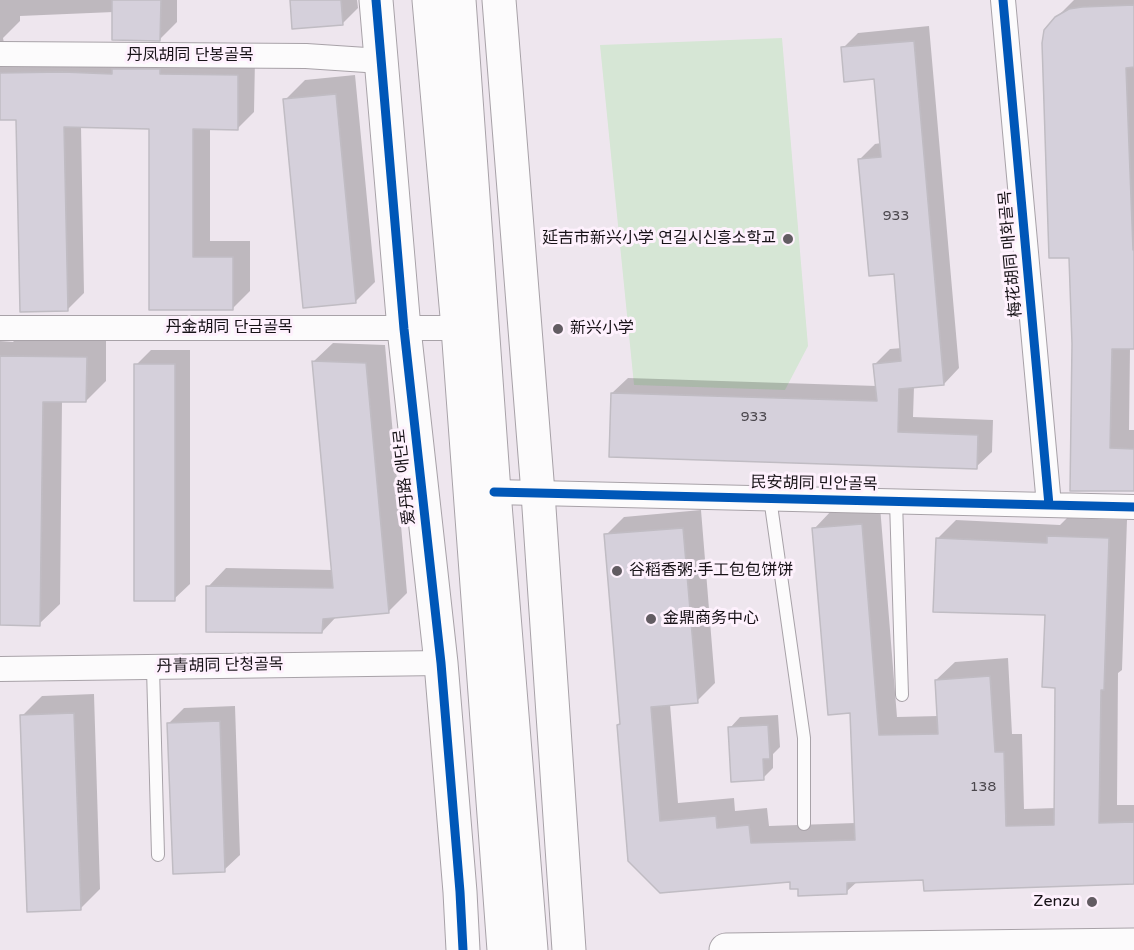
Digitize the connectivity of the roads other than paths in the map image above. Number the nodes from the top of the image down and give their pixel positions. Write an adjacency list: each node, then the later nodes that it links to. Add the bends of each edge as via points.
1 (376, 0): 7 (main road, 爱丹路 애단로)
2 (429, 0): 9 (main road)
3 (459, 0): 11 (main road)
4 (499, 0): 12 (main road)
5 (1003, 0): 15 (street, 梅花胡同 매화골목)
6 (0, 54): 7 (street, 丹凤胡同 단봉골목, via 306,56)
7 (381, 62): 10 (main road, 爱丹路 애단로)
8 (0, 328): 10 (street, 丹金胡同 단금골목)
9 (458, 328): 10 (street, 丹金胡同 단금골목); 25 (main road)
10 (404, 329): 17 (main road, 爱丹路 애단로)
11 (494, 492): 12 (street, 民安胡同 민안골목); 26 (main road)
12 (538, 493): 13 (street, 民安胡同 민안골목); 27 (main road)
13 (770, 498): 14 (street, 民安胡同 민안골목); 21 (lane, via 804,738)
14 (896, 501): 15 (street, 民安胡同 민안골목); 20 (lane)
15 (1049, 505): 16 (street, 民安胡同 민안골목)
16 (1134, 507)
17 (441, 663): 18 (street, 丹青胡同 단청골목); 24 (main road, 爱丹路 애단로)
18 (153, 668): 19 (street, 丹青胡同 단청골목); 22 (lane)
19 (0, 669)
20 (902, 695)
21 (804, 825)
22 (158, 855)
23 (1134, 945): 28 (main road)
24 (463, 950)
25 (504, 950)
26 (531, 950)
27 (569, 950)
28 (726, 950)

